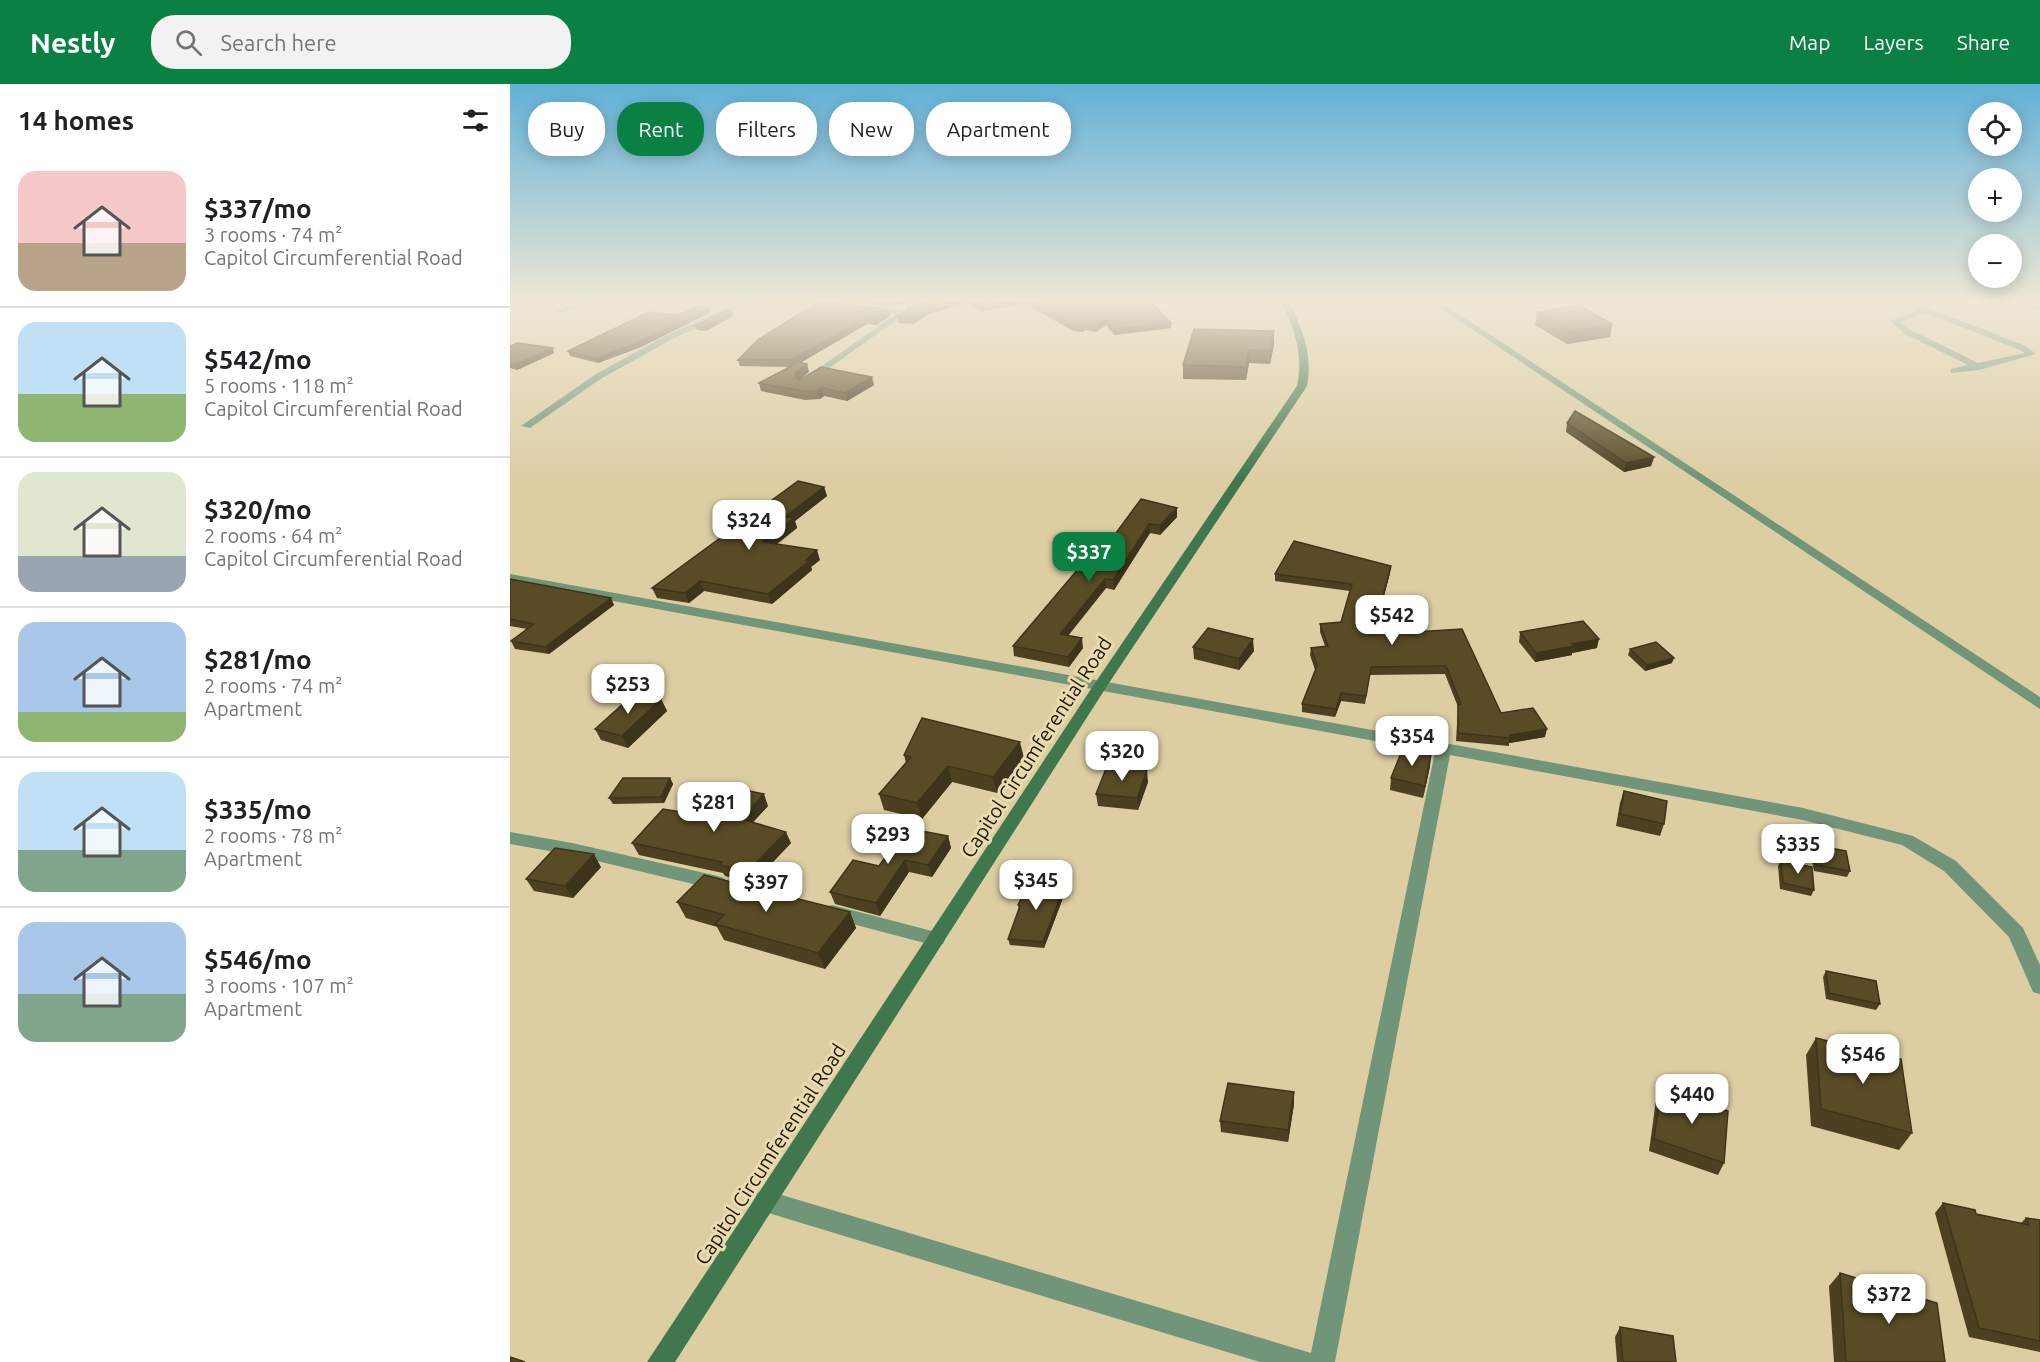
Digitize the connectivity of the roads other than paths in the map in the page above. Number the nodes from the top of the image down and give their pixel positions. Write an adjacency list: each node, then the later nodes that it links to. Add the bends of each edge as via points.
1 (631, 359): 10 (street)
2 (839, 359): 9 (street)
3 (1307, 359): 12 (main road, Capitol Circumferential Road, via 1302,386)
4 (1521, 359): 13 (street)
5 (1964, 359): 7 (street)
6 (2012, 359): 7 (street)
7 (1979, 366): 8 (street)
8 (1954, 372)
9 (803, 383)
10 (526, 426)
11 (510, 578): 12 (street)
12 (1100, 686): 14 (street); 18 (main road, Capitol Circumferential Road)
13 (2040, 704)
14 (1443, 749): 19 (street, via 1803,814 1907,840 1950,866 2016,933); 23 (street)
15 (510, 838): 16 (street)
16 (730, 886)
17 (819, 909): 18 (street)
18 (936, 939): 20 (main road, Capitol Circumferential Road)
19 (2040, 986)
20 (765, 1201): 21 (main road, Capitol Circumferential Road); 22 (street)
21 (660, 1362)
22 (1302, 1362)
23 (1322, 1362)

